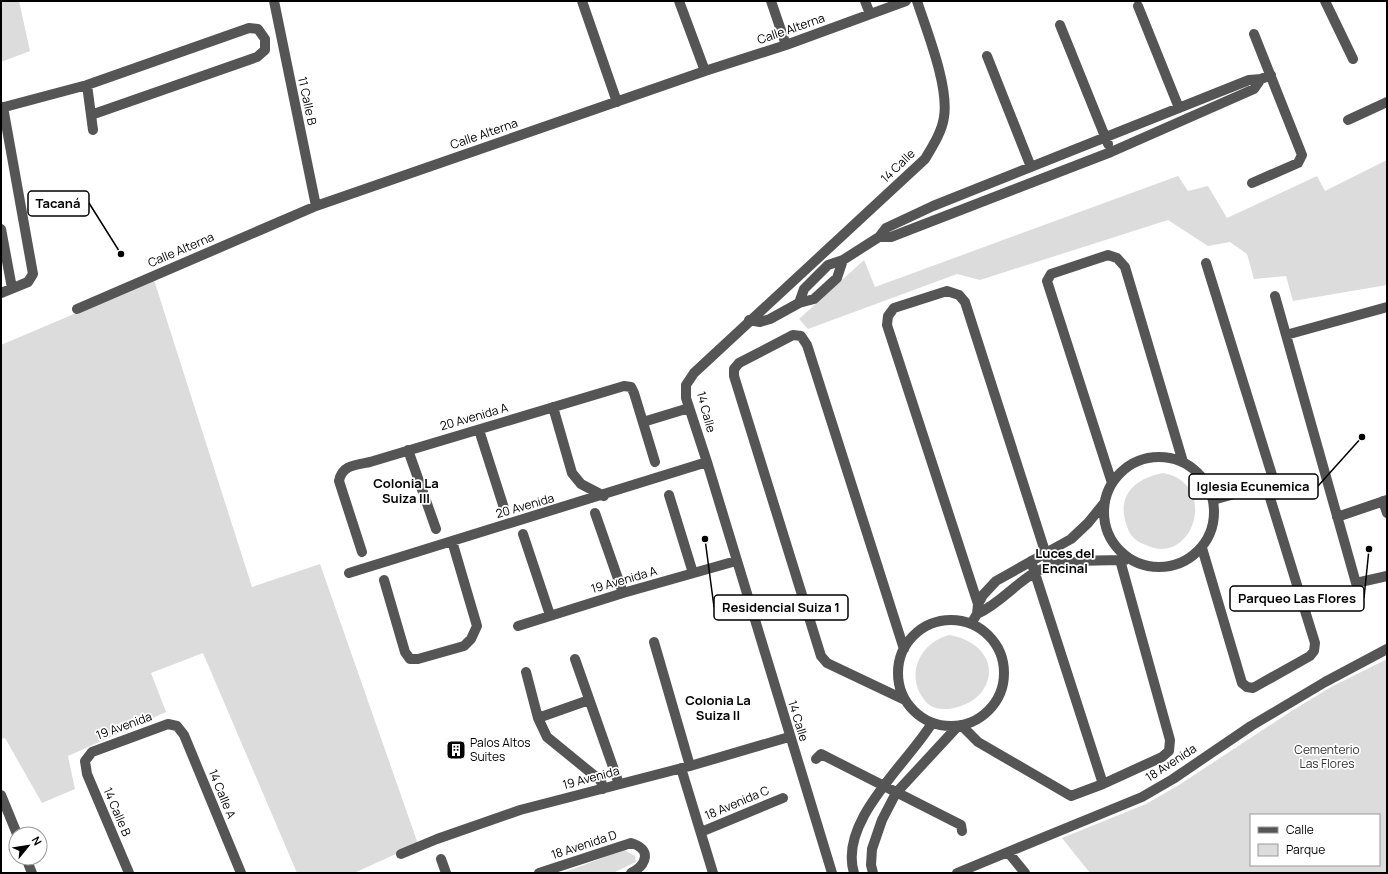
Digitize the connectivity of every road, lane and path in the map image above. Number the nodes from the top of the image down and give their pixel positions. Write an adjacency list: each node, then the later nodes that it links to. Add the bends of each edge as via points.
1 (274, 1): 31 (street, 11 Calle B)
2 (582, 1): 20 (street)
3 (679, 1): 16 (street)
4 (771, 1): 13 (street)
5 (865, 1): 10 (street)
6 (906, 1): 10 (street, Calle Alterna)
7 (918, 1): 44 (street, 14 Calle, via 945,99 944,118 935,142 925,159)
8 (1325, 1): 15 (street)
9 (1138, 6): 23 (street)
10 (870, 14): 13 (street, Calle Alterna)
11 (1060, 25): 27 (street)
12 (1254, 34): 17 (street)
13 (786, 45): 16 (street, Calle Alterna)
14 (987, 56): 29 (street)
15 (1353, 59)
16 (705, 71): 20 (street, Calle Alterna)
17 (1271, 75): 18 (street); 30 (street, via 1302,155 1298,163)
18 (1261, 79): 23 (street, via 1249,80); 28 (street, via 1254,89)
19 (86, 85): 22 (street); 24 (street); 24 (street, via 249,28 258,29 264,39 265,50 257,57)
20 (617, 102): 31 (street, Calle Alterna)
21 (1387, 102): 25 (street)
22 (2, 108): 38 (street, via 33,274 28,282)
23 (1179, 108): 27 (street)
24 (90, 115): 26 (street)
25 (1348, 120)
26 (94, 130)
27 (1106, 138): 28 (street); 29 (street)
28 (1111, 152): 33 (street)
29 (1031, 167): 32 (street)
30 (1252, 183)
31 (316, 206): 43 (street, Calle Alterna)
32 (933, 206): 33 (street); 35 (street, via 886,228)
33 (938, 219): 35 (street, via 891,237)
34 (1, 229): 38 (street)
35 (879, 237): 36 (street)
36 (843, 260): 41 (street, via 828,265 816,275 804,289); 41 (street, via 837,278 827,289 814,299)
37 (1206, 263): 55 (street, via 1272,475)
38 (12, 288): 39 (street)
39 (1, 293)
40 (1275, 296): 45 (street)
41 (799, 303): 44 (street, via 770,319 760,322)
42 (1387, 307): 45 (street)
43 (77, 308)
44 (749, 320): 47 (street, 14 Calle, via 694,373 686,385 686,398)
45 (1286, 335): 64 (street)
46 (553, 407): 48 (street, 20 Avenida A, via 624,386 631,387); 49 (street, 20 Avenida A); 56 (street, via 572,473 581,484)
47 (690, 408): 48 (street); 52 (street, 14 Calle)
48 (643, 422): 51 (street)
49 (479, 430): 50 (street, 20 Avenida A); 61 (street)
50 (408, 450): 65 (street); 69 (street, 20 Avenida A, via 347,466 340,474 339,482)
51 (655, 462)
52 (707, 462): 56 (street, 20 Avenida); 73 (street, 14 Calle)
53 (1183, 462): 54 (street, via 1164,457 1143,459 1125,468); 54 (street, via 1125,267 1117,258 1108,256 1051,274 1047,281); 58 (street, via 1197,472 1207,485)
54 (1112, 483): 60 (street)
55 (1266, 485): 58 (street); 68 (street, via 1315,643 1310,656 1253,688 1242,683)
56 (604, 496): 67 (street, 20 Avenida)
57 (669, 496): 78 (street)
58 (1213, 500): 68 (street, via 1212,528)
59 (1385, 501): 63 (street); 64 (street)
60 (1105, 502): 70 (street, via 1071,539); 72 (street, via 1104,519 1109,535 1118,550)
61 (504, 508)
62 (595, 513): 81 (street)
63 (1387, 513)
64 (1337, 517): 79 (street, via 1356,583)
65 (436, 530)
66 (522, 534): 83 (street)
67 (452, 541): 77 (street, 20 Avenida); 80 (street, via 476,626 471,639 464,646 410,659 405,652)
68 (1202, 548): 72 (street, via 1191,558 1177,565 1162,568 1146,566)
69 (362, 552)
70 (1045, 552): 74 (street); 75 (street); 82 (street, via 965,302 959,295 947,291 894,308 888,316 887,325)
71 (1120, 560): 72 (street); 75 (street, via 1100,559); 102 (street, via 1170,740 1169,751 1162,757)
72 (1132, 560)
73 (736, 561): 78 (street, 19 Avenida A); 97 (street, 14 Calle)
74 (1031, 561): 76 (street); 82 (street, via 996,581 983,595)
75 (1050, 567): 76 (street)
76 (1035, 572): 82 (street, via 1009,590 991,608); 102 (street)
77 (350, 573)
78 (693, 574): 81 (street, 19 Avenida A)
79 (1386, 579)
80 (384, 580)
81 (623, 593): 83 (street, 19 Avenida A)
82 (977, 609): 84 (street)
83 (550, 615): 85 (street, 19 Avenida A)
84 (971, 624): 87 (street, via 958,621 932,624 911,638); 96 (street, via 985,633 996,646 1002,662 1004,679 999,695 990,709 977,720)
85 (518, 626)
86 (654, 642): 100 (street)
87 (904, 649): 92 (street, via 898,666 899,684); 92 (street, via 808,345 801,336 793,335 740,363 734,369 734,376 821,656 827,662)
88 (1387, 649): 111 (street, 18 Avenida, via 1251,726 1173,779 1142,796)
89 (575, 659): 91 (street)
90 (526, 672): 93 (street)
91 (589, 700): 93 (street); 101 (street)
92 (905, 700): 94 (street, via 915,712)
93 (538, 718): 104 (street, via 547,737 601,781)
94 (932, 723): 96 (street); 103 (street, via 923,738)
95 (177, 726): 99 (street, 19 Avenida, via 168,724 92,752); 117 (street, 14 Calle A, via 184,735)
96 (960, 726): 102 (street, via 978,742 1071,796); 105 (street)
97 (790, 737): 100 (street, 19 Avenida); 122 (street, 14 Calle)
98 (816, 759): 103 (street, via 821,754)
99 (85, 761): 116 (street, 14 Calle B, via 87,774)
100 (686, 767): 101 (street, 19 Avenida); 110 (street)
101 (619, 784): 104 (street, 19 Avenida)
102 (1103, 784)
103 (884, 785): 105 (street); 115 (street, via 856,833 852,849)
104 (603, 789): 112 (street, 19 Avenida, via 520,810)
105 (896, 793): 109 (street, via 961,825); 114 (street, via 882,820 872,849)
106 (1, 795): 108 (street)
107 (782, 798): 110 (street, 18 Avenida C)
108 (14, 826)
109 (962, 831)
110 (701, 832): 121 (street)
111 (1008, 852): 123 (street, 18 Avenida); 124 (street)
112 (401, 854)
113 (441, 859): 118 (street)
114 (872, 869): 115 (street)
115 (853, 871)
116 (129, 873)
117 (241, 873)
118 (446, 873)
119 (542, 873): 120 (street, 18 Avenida D, via 631,843 643,849 646,859 643,865)
120 (631, 873)
121 (714, 873)
122 (832, 873)
123 (957, 873)
124 (1026, 873)

